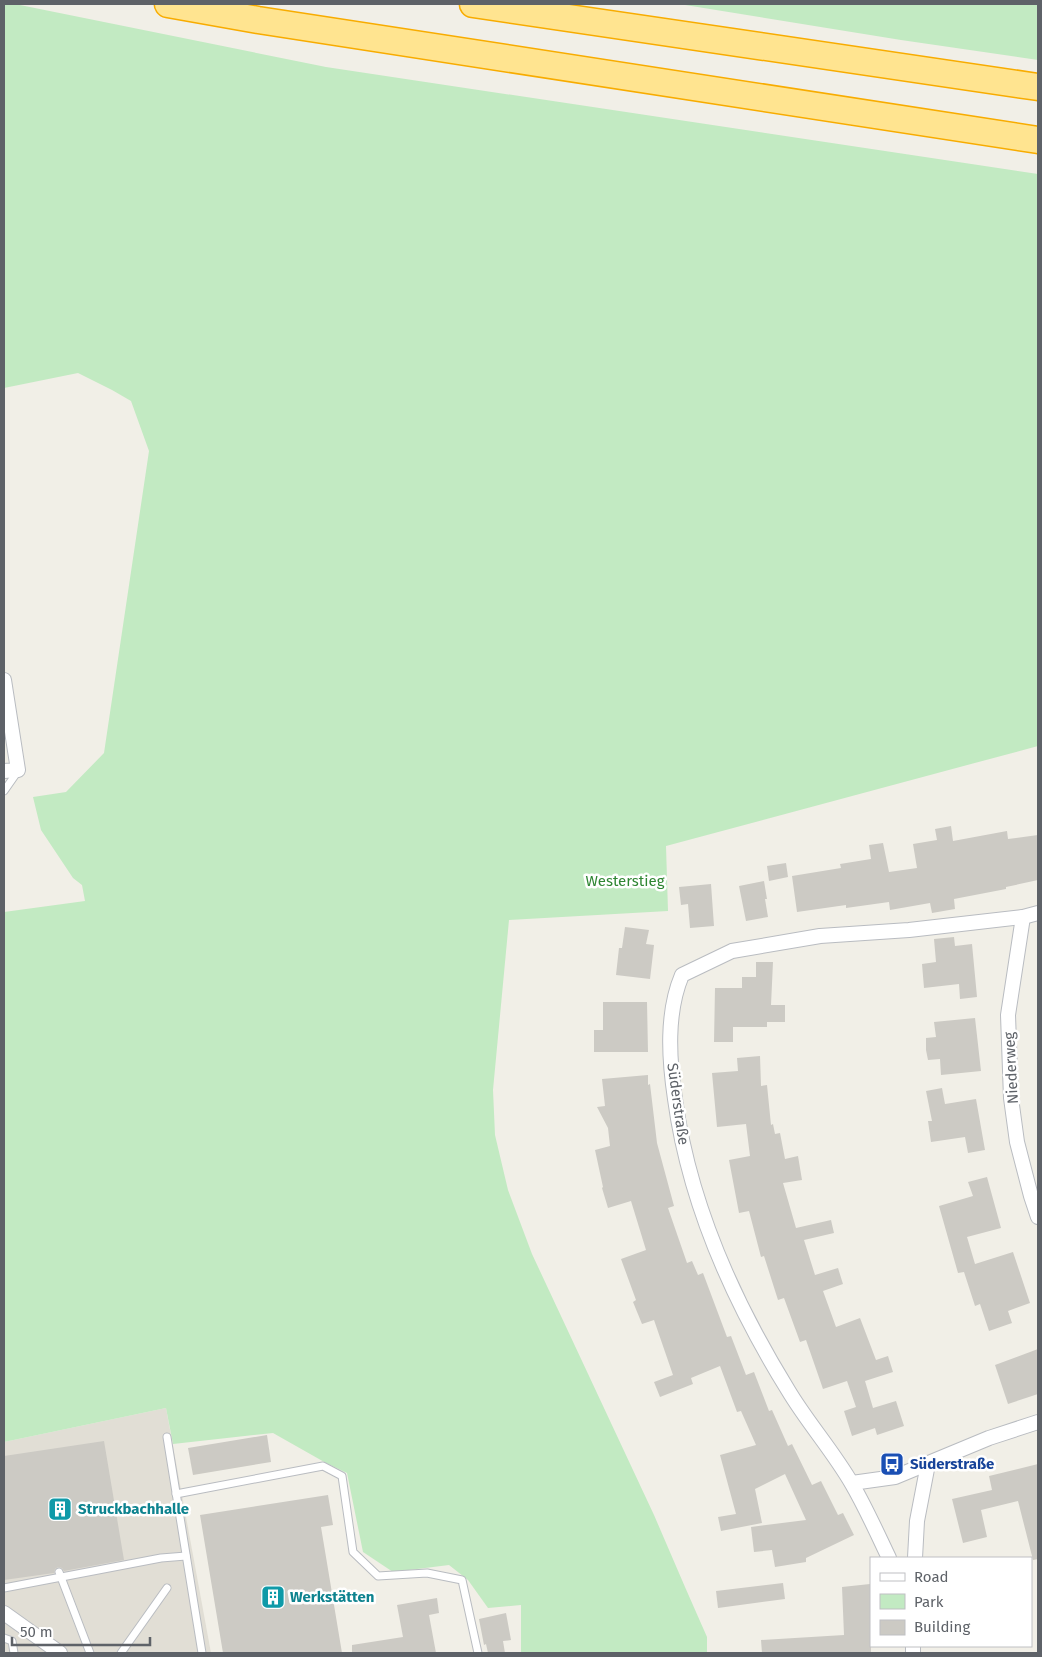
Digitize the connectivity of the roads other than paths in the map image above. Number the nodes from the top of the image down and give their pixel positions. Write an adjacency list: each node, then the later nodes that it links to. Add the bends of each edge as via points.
1 (168, 4): 6 (highway)
2 (472, 4): 4 (highway)
3 (544, 4): 4 (highway)
4 (606, 24): 5 (highway)
5 (1038, 87)
6 (1038, 140)
7 (4, 680): 8 (street)
8 (18, 770): 9 (street); 10 (lane)
9 (4, 771)
10 (4, 791)
11 (1038, 913): 12 (street)
12 (1023, 917): 13 (street, Niederweg, via 1008,1015 1011,1098 1017,1142); 17 (street, Süderstraße, via 820,936 732,951 682,975 677,988 671,1025 672,1077 679,1133 704,1221 737,1300 788,1390)
13 (1038, 1218)
14 (1038, 1422): 16 (street, via 989,1438)
15 (167, 1437): 18 (lane)
16 (928, 1464): 17 (street, via 895,1477); 21 (street, via 917,1522)
17 (852, 1483): 20 (street, Süderstraße)
18 (176, 1494): 19 (lane); 32 (lane, via 323,1466 342,1476 353,1552 378,1576 427,1573 462,1580)
19 (186, 1556): 22 (lane); 31 (lane)
20 (889, 1557)
21 (915, 1557)
22 (59, 1574): 23 (lane); 29 (lane)
23 (4, 1588)
24 (167, 1588): 30 (lane)
25 (4, 1613): 28 (street)
26 (4, 1638): 27 (lane, via 12,1641)
27 (14, 1653)
28 (60, 1653)
29 (90, 1653)
30 (121, 1653)
31 (202, 1653)
32 (478, 1653)

